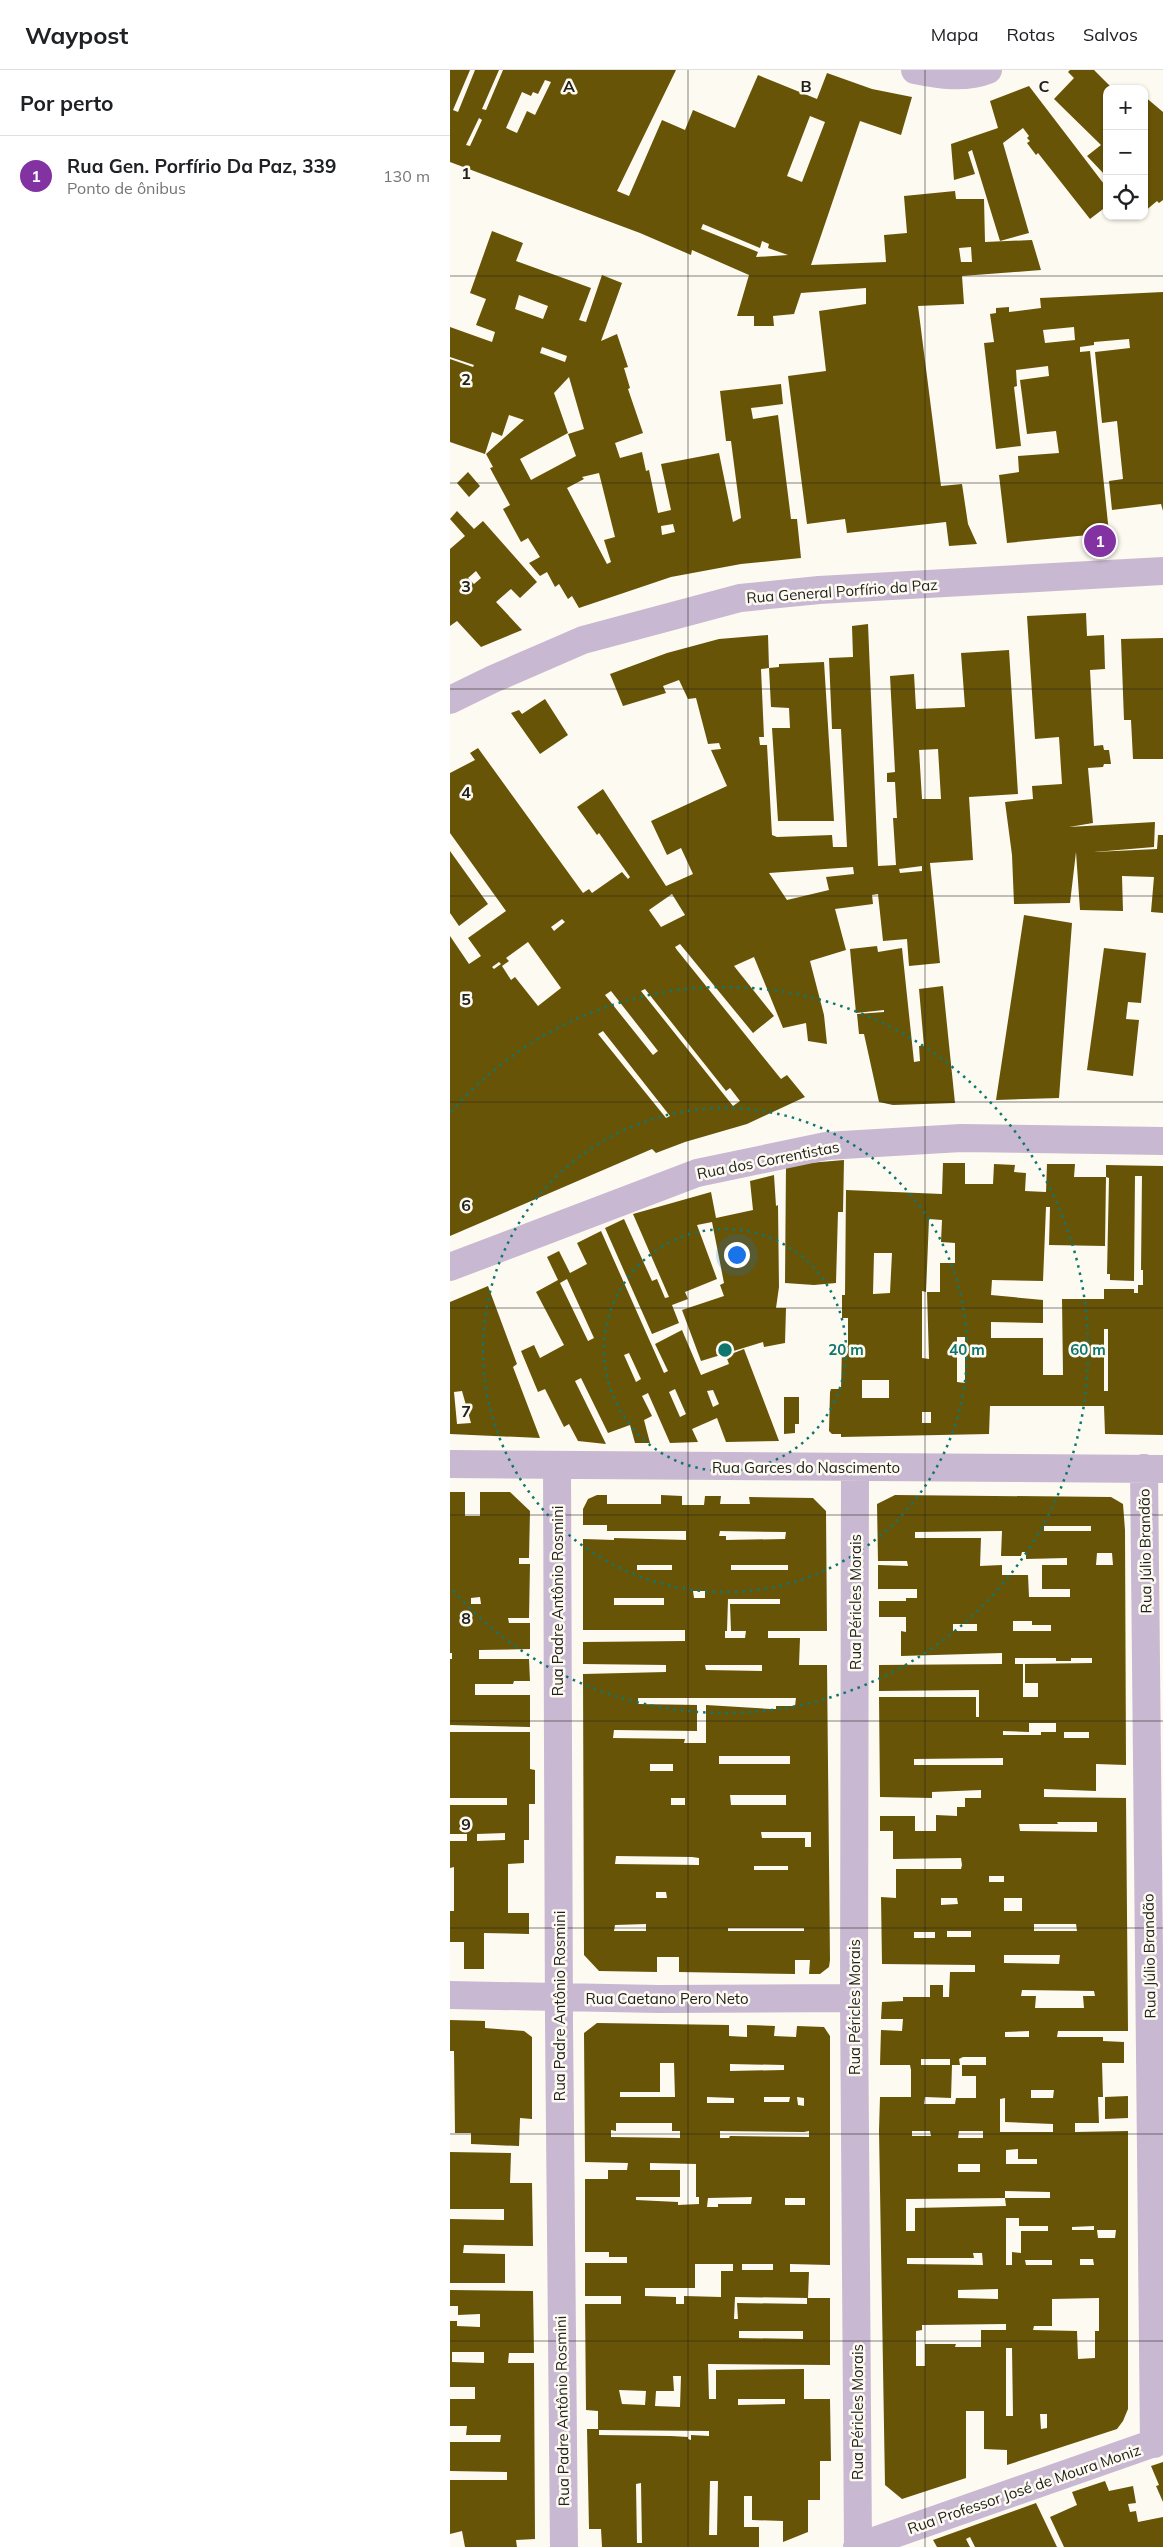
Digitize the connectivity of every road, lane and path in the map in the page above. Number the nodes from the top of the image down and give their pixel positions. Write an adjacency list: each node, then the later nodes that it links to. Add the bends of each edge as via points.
1 (915, 70): 2 (street, via 973,76)
2 (988, 70)
3 (1163, 571): 4 (street, Rua General Porfírio da Paz, via 819,590 740,598 583,640)
4 (450, 700)
5 (1163, 1141): 6 (street, Rua dos Correntistas, via 961,1138 826,1146 697,1173)
6 (450, 1267)
7 (450, 1464): 8 (street, Rua Garces do Nascimento)
8 (557, 1466): 9 (street, Rua Garces do Nascimento); 12 (street, Rua Padre Antônio Rosmini)
9 (855, 1467): 10 (street, Rua Garces do Nascimento); 13 (street, Rua Péricles Morais)
10 (1154, 1469): 14 (street, Rua Júlio Brandão)
11 (450, 1995): 12 (street, Rua Caetano Pero Neto)
12 (559, 1997): 13 (street, Rua Caetano Pero Neto); 15 (street, Rua Padre Antônio Rosmini)
13 (854, 1998): 16 (street, Rua Péricles Morais)
14 (1158, 2442): 16 (street, Rua Professor José de Moura Moniz)
15 (564, 2547)
16 (858, 2547)

